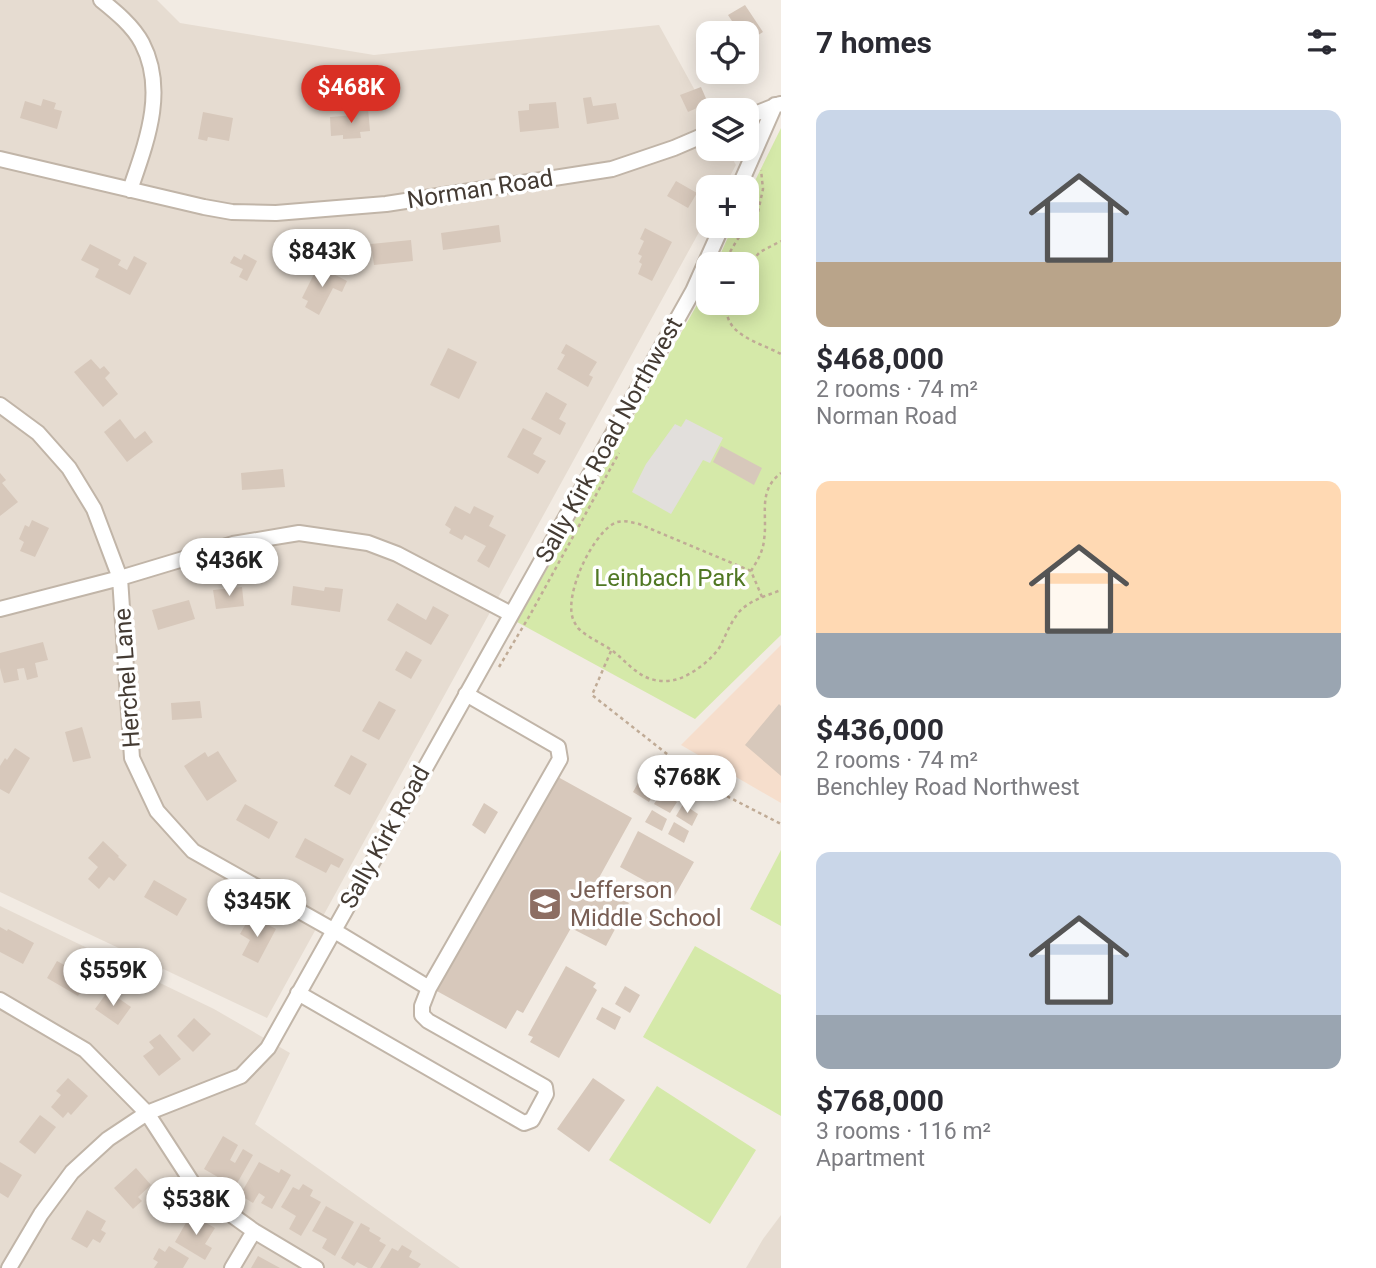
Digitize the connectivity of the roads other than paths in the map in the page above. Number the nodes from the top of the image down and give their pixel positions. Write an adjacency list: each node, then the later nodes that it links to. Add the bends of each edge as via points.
1 (101, 0): 7 (street, via 142,43 155,90 152,118)
2 (778, 104): 3 (street); 6 (street)
3 (759, 112)
4 (696, 139): 7 (street, Norman Road, via 612,169 386,204 232,212)
5 (0, 159): 7 (street, Norman Road)
6 (745, 175)
7 (130, 190)
8 (717, 238): 12 (street, Sally Kirk Road Northwest, via 693,291)
9 (0, 405): 10 (street, Herchel Lane, via 38,433 69,468 94,509)
10 (120, 578): 11 (street); 12 (street, via 233,544 299,533 368,543 397,554); 14 (street, Herchel Lane, via 132,758 157,811 193,851)
11 (0, 609)
12 (511, 614): 13 (street, Sally Kirk Road)
13 (466, 694): 14 (street, Sally Kirk Road); 15 (street, via 558,747 560,759)
14 (333, 930): 15 (street, Herchel Lane); 16 (street, Sally Kirk Road)
15 (429, 988): 16 (street, via 422,1006 428,1021 545,1087 532,1120 524,1123)
16 (298, 993): 18 (street, Sally Kirk Road, via 268,1048 240,1076)
17 (0, 1000): 18 (street, via 85,1050)
18 (147, 1113): 19 (street, via 197,1191); 20 (street, Sally Kirk Road, via 108,1139 72,1172)
19 (254, 1231): 21 (street); 22 (street)
20 (9, 1268)
21 (232, 1268)
22 (316, 1268)

